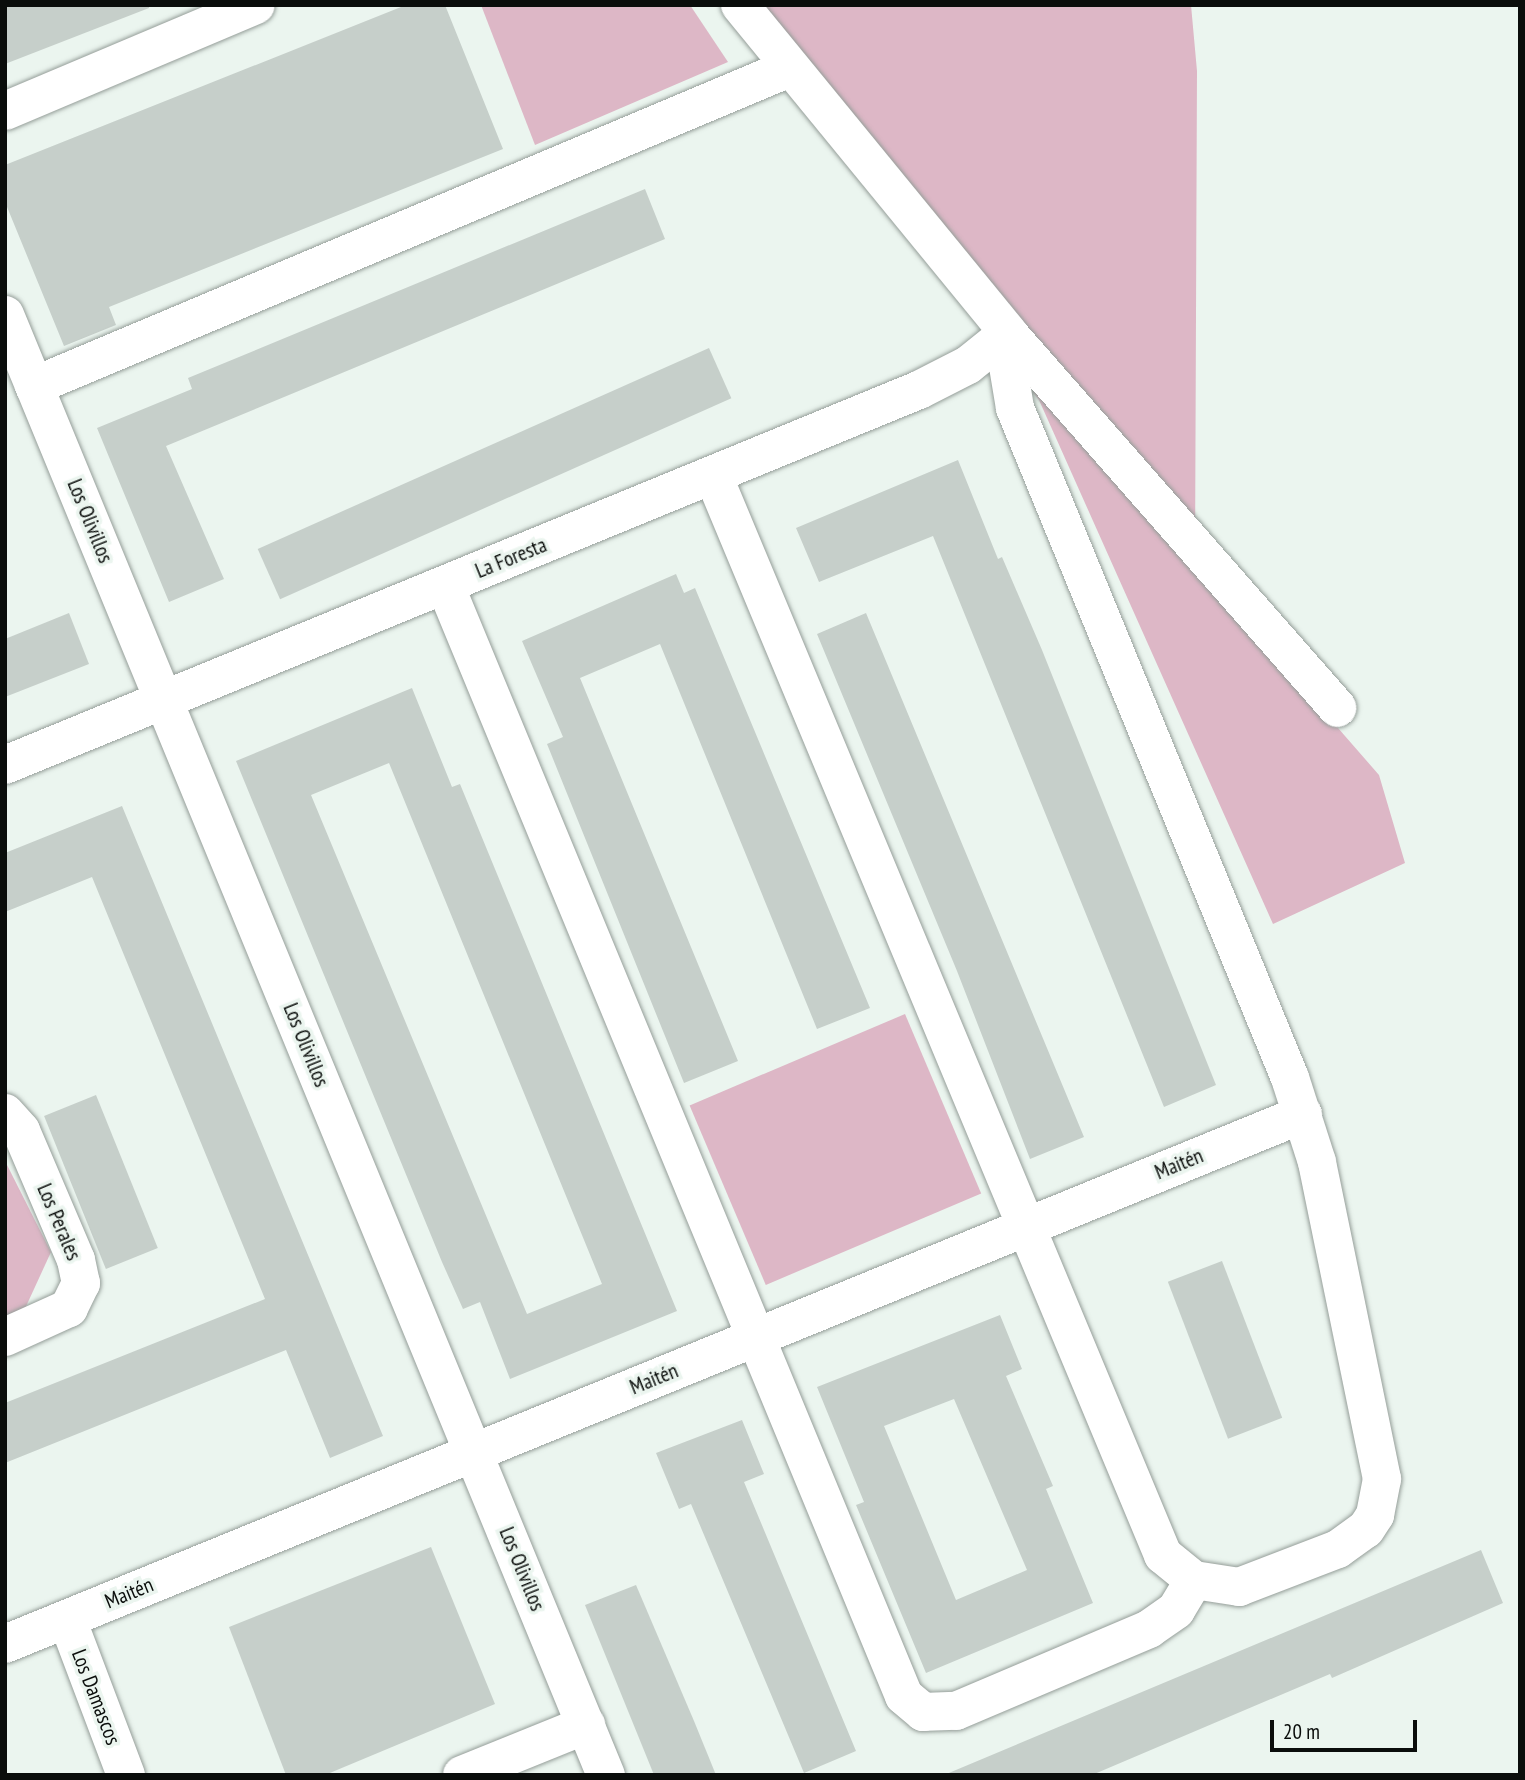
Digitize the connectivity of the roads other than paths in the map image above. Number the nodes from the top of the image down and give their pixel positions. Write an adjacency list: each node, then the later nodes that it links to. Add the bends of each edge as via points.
1 (256, 5): 4 (street)
2 (740, 5): 3 (street)
3 (787, 69): 6 (street); 7 (street)
4 (5, 111)
5 (5, 315): 7 (street, Los Olivillos)
6 (1008, 333): 8 (street, La Foresta, via 944,379); 11 (street); 14 (street, via 1007,360 1016,408)
7 (34, 386): 10 (street, Los Olivillos)
8 (713, 475): 9 (street, La Foresta); 15 (street)
9 (444, 585): 10 (street, La Foresta); 17 (street)
10 (164, 700): 12 (street, La Foresta); 18 (street, Los Olivillos)
11 (1337, 708)
12 (5, 765)
13 (5, 1113): 16 (street, Los Perales, via 21,1131 76,1260 81,1283 69,1308)
14 (1303, 1114): 15 (street, Maitén); 19 (street, via 1333,1229 1380,1458 1381,1497 1366,1529 1338,1549 1239,1587)
15 (1025, 1227): 17 (street, Maitén); 19 (street, via 1152,1537 1163,1555)
16 (5, 1337)
17 (755, 1337): 18 (street, Maitén); 19 (street, via 899,1686 923,1712 956,1711 1149,1629 1176,1610)
18 (474, 1452): 20 (street, Maitén); 22 (street, Los Olivillos)
19 (1194, 1580)
20 (67, 1619): 21 (street, Maitén); 23 (street, Los Damascos)
21 (5, 1644)
22 (586, 1725): 24 (street); 25 (street, Los Olivillos)
23 (126, 1775)
24 (462, 1775)
25 (606, 1775)

